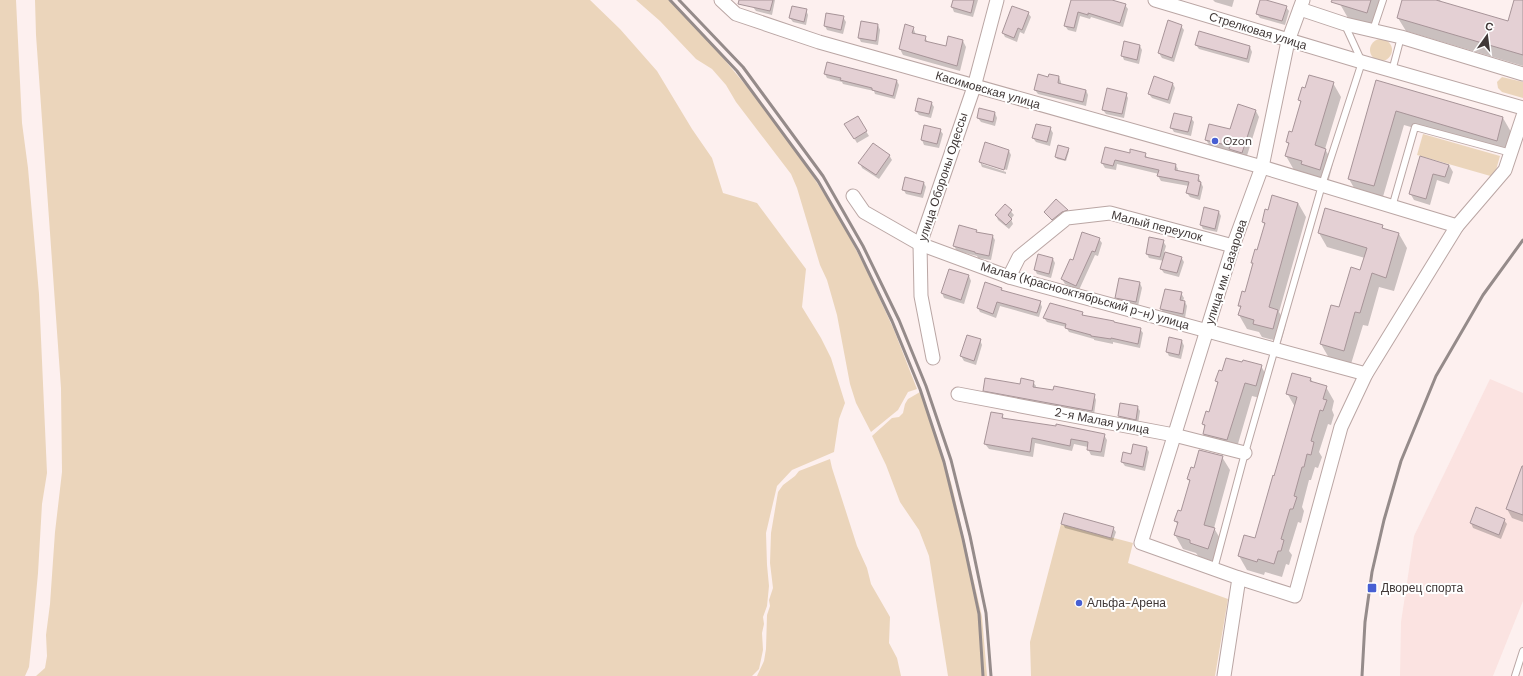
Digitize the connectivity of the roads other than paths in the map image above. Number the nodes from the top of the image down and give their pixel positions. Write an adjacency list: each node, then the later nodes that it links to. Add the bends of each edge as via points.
1 (721, 0): 13 (street, Касимовская улица, via 736,14)
2 (997, 0): 13 (street, улица Обороны Одессы)
3 (1155, 0): 9 (street, Стрелковая улица)
4 (1383, 0): 7 (lane)
5 (1302, 4): 6 (street); 9 (street, улица им. Базарова)
6 (1345, 24): 7 (street); 10 (lane)
7 (1374, 30): 8 (street)
8 (1401, 37): 11 (lane); 12 (street)
9 (1288, 41): 10 (street, Стрелковая улица); 17 (street, улица им. Базарова)
10 (1362, 62): 11 (street, Стрелковая улица); 18 (lane)
11 (1392, 71): 14 (street, Стрелковая улица)
12 (1523, 74)
13 (974, 86): 17 (street, Касимовская улица); 22 (street, улица Обороны Одессы)
14 (1523, 108)
15 (1523, 116): 16 (street)
16 (1511, 152): 20 (lane, via 1415,127); 21 (street, via 1505,170)
17 (1262, 166): 18 (street, Касимовская улица); 23 (street, улица им. Базарова)
18 (1322, 185): 20 (street, Касимовская улица); 26 (lane)
19 (853, 196): 22 (street, Малая (Краснооктябрьский р-н) улица, via 864,212)
20 (1392, 207): 21 (street, Касимовская улица)
21 (1457, 226): 28 (street)
22 (920, 244): 24 (street, Малая (Краснооктябрьский р-н) улица); 27 (street, улица Обороны Одессы, via 921,296)
23 (1233, 246): 24 (street, Малый переулок, via 1110,213 1067,218 1019,258); 25 (street, улица им. Базарова)
24 (1010, 277): 25 (street, Малая (Краснооктябрьский р-н) улица)
25 (1207, 331): 26 (street, Малая (Краснооктябрьский р-н) улица); 30 (street, улица им. Базарова)
26 (1275, 349): 28 (street, Малая (Краснооктябрьский р-н) улица); 31 (lane)
27 (933, 358)
28 (1366, 374): 33 (street, via 1341,427 1295,596)
29 (958, 394): 30 (street, 2-я Малая улица)
30 (1174, 435): 31 (street, 2-я Малая улица); 32 (street, улица им. Базарова, via 1141,543)
31 (1245, 453): 32 (lane)
32 (1214, 569): 33 (street)
33 (1239, 578): 35 (street)
34 (1523, 651): 36 (lane)
35 (1224, 676)
36 (1515, 676)

